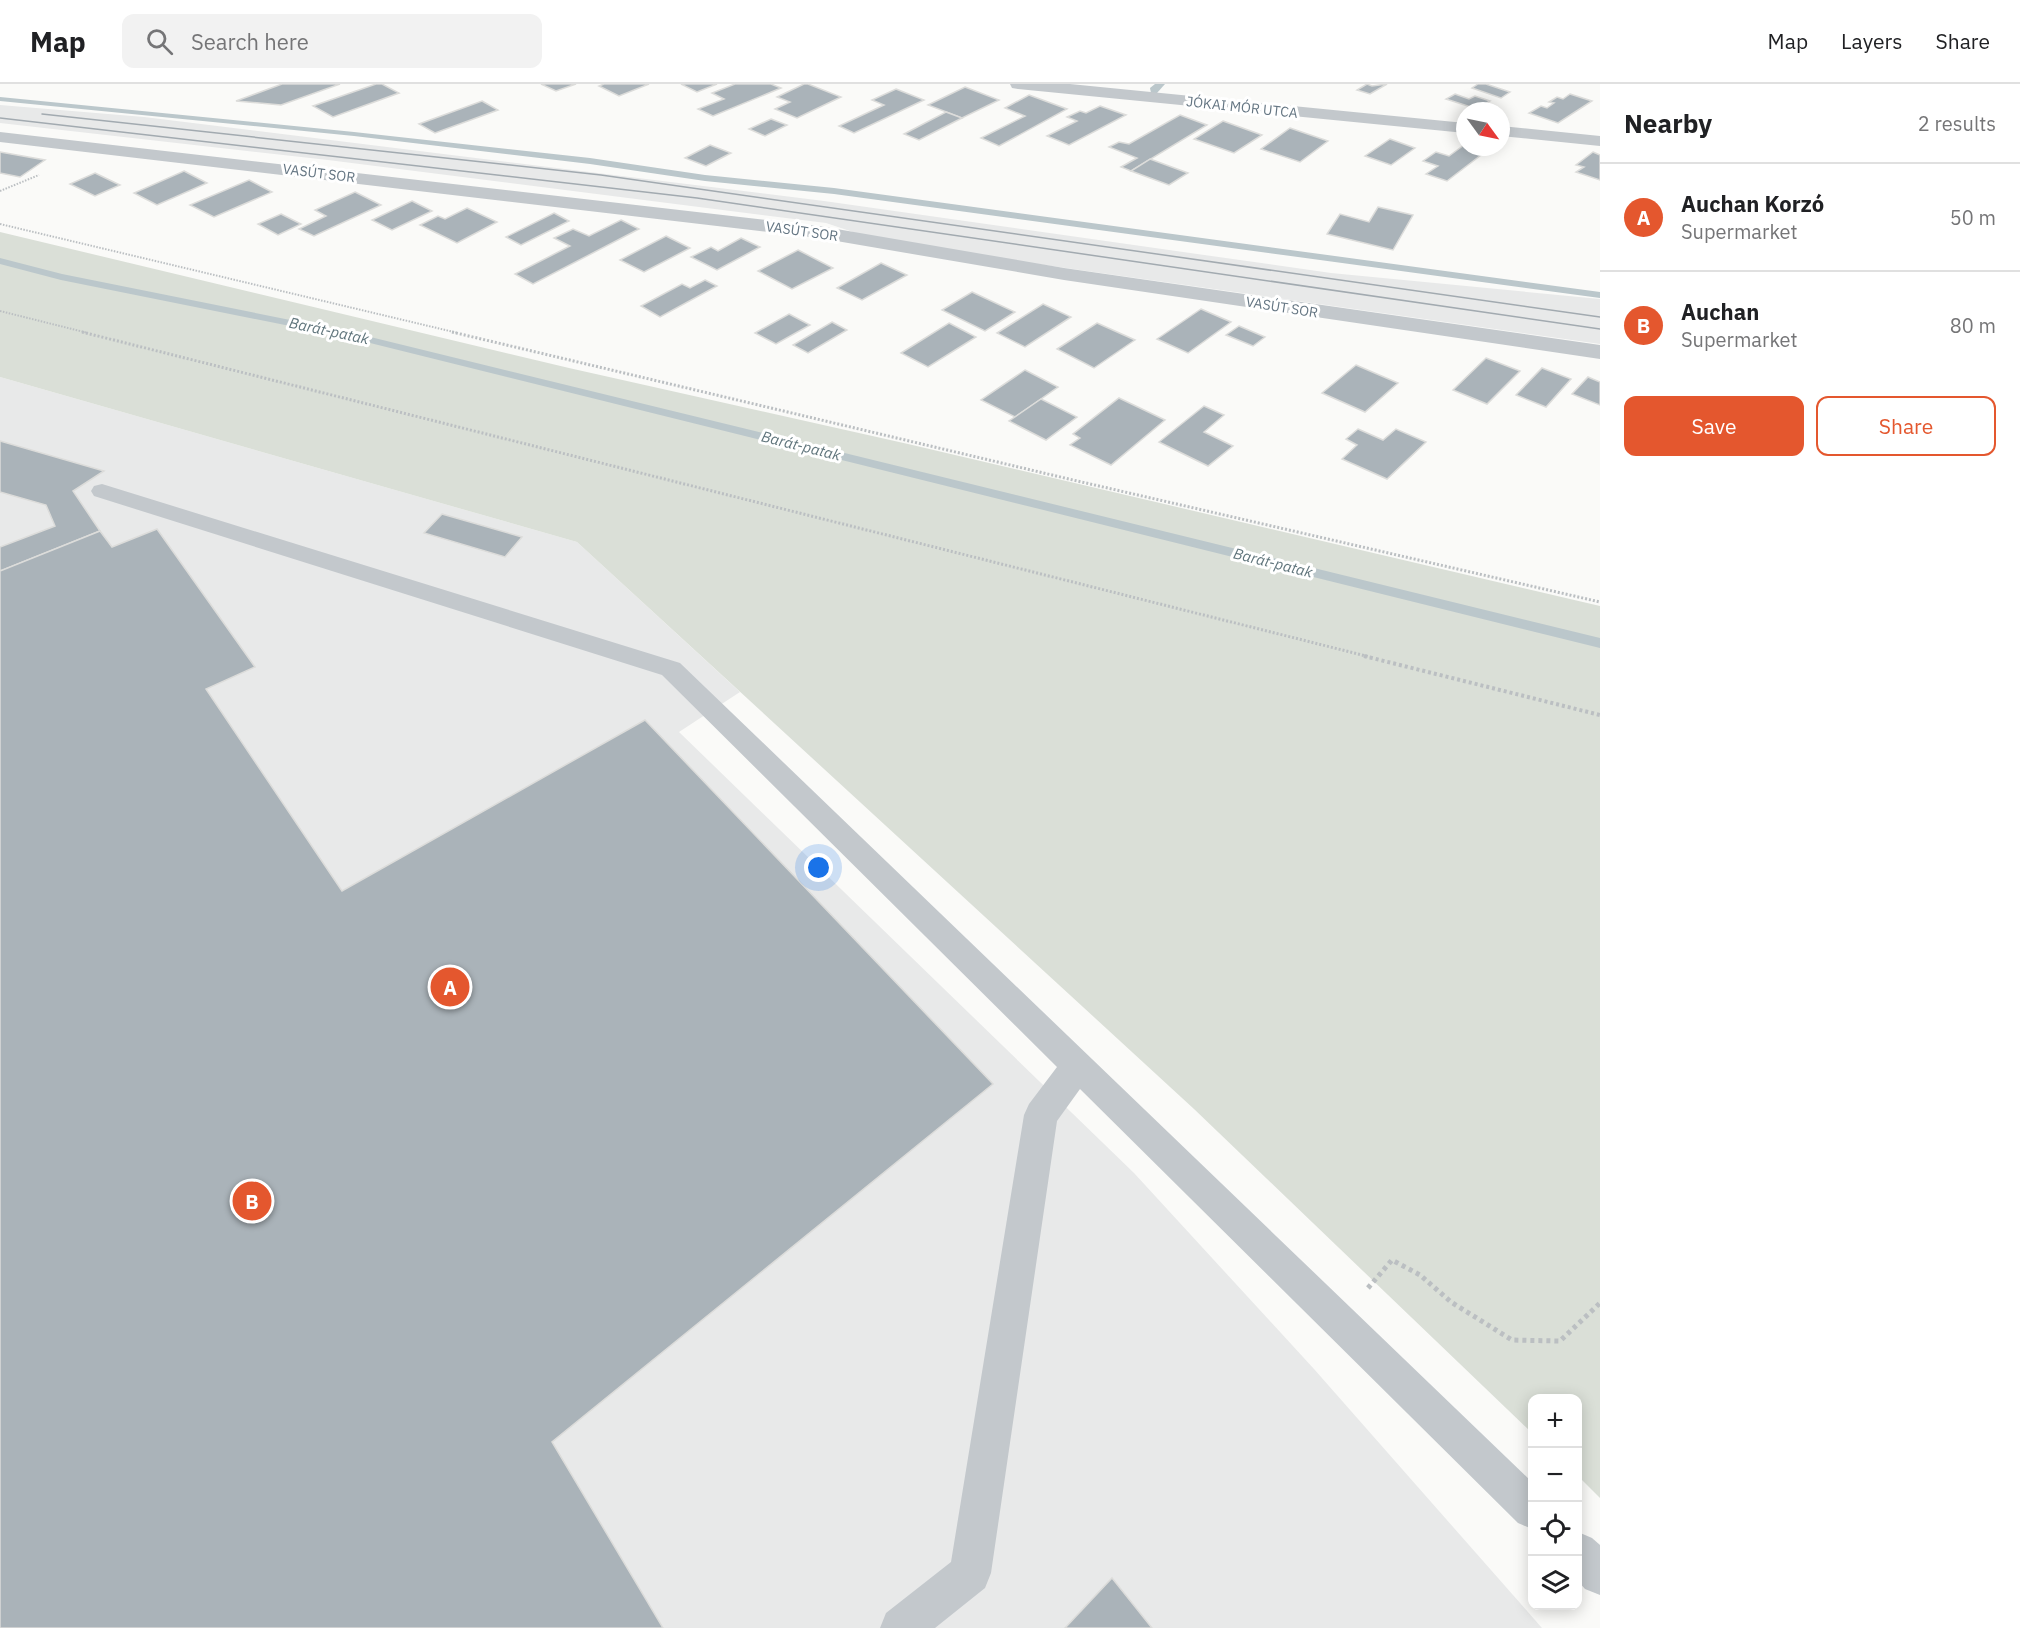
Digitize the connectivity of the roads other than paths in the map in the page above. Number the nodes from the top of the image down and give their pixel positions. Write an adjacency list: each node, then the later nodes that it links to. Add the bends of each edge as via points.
1 (1018, 84): 2 (street, JÓKAI MÓR UTCA)
2 (1456, 127)
3 (1510, 132): 5 (street)
4 (0, 137): 6 (street, VASÚT SOR, via 819,232 1076,276)
5 (1600, 141)
6 (1600, 352)
7 (102, 491): 8 (lane, via 671,669)
8 (1077, 1067): 9 (lane); 12 (lane, via 1041,1115 970,1573)
9 (1528, 1504)
10 (1582, 1556): 11 (lane)
11 (1600, 1574)
12 (901, 1628)

